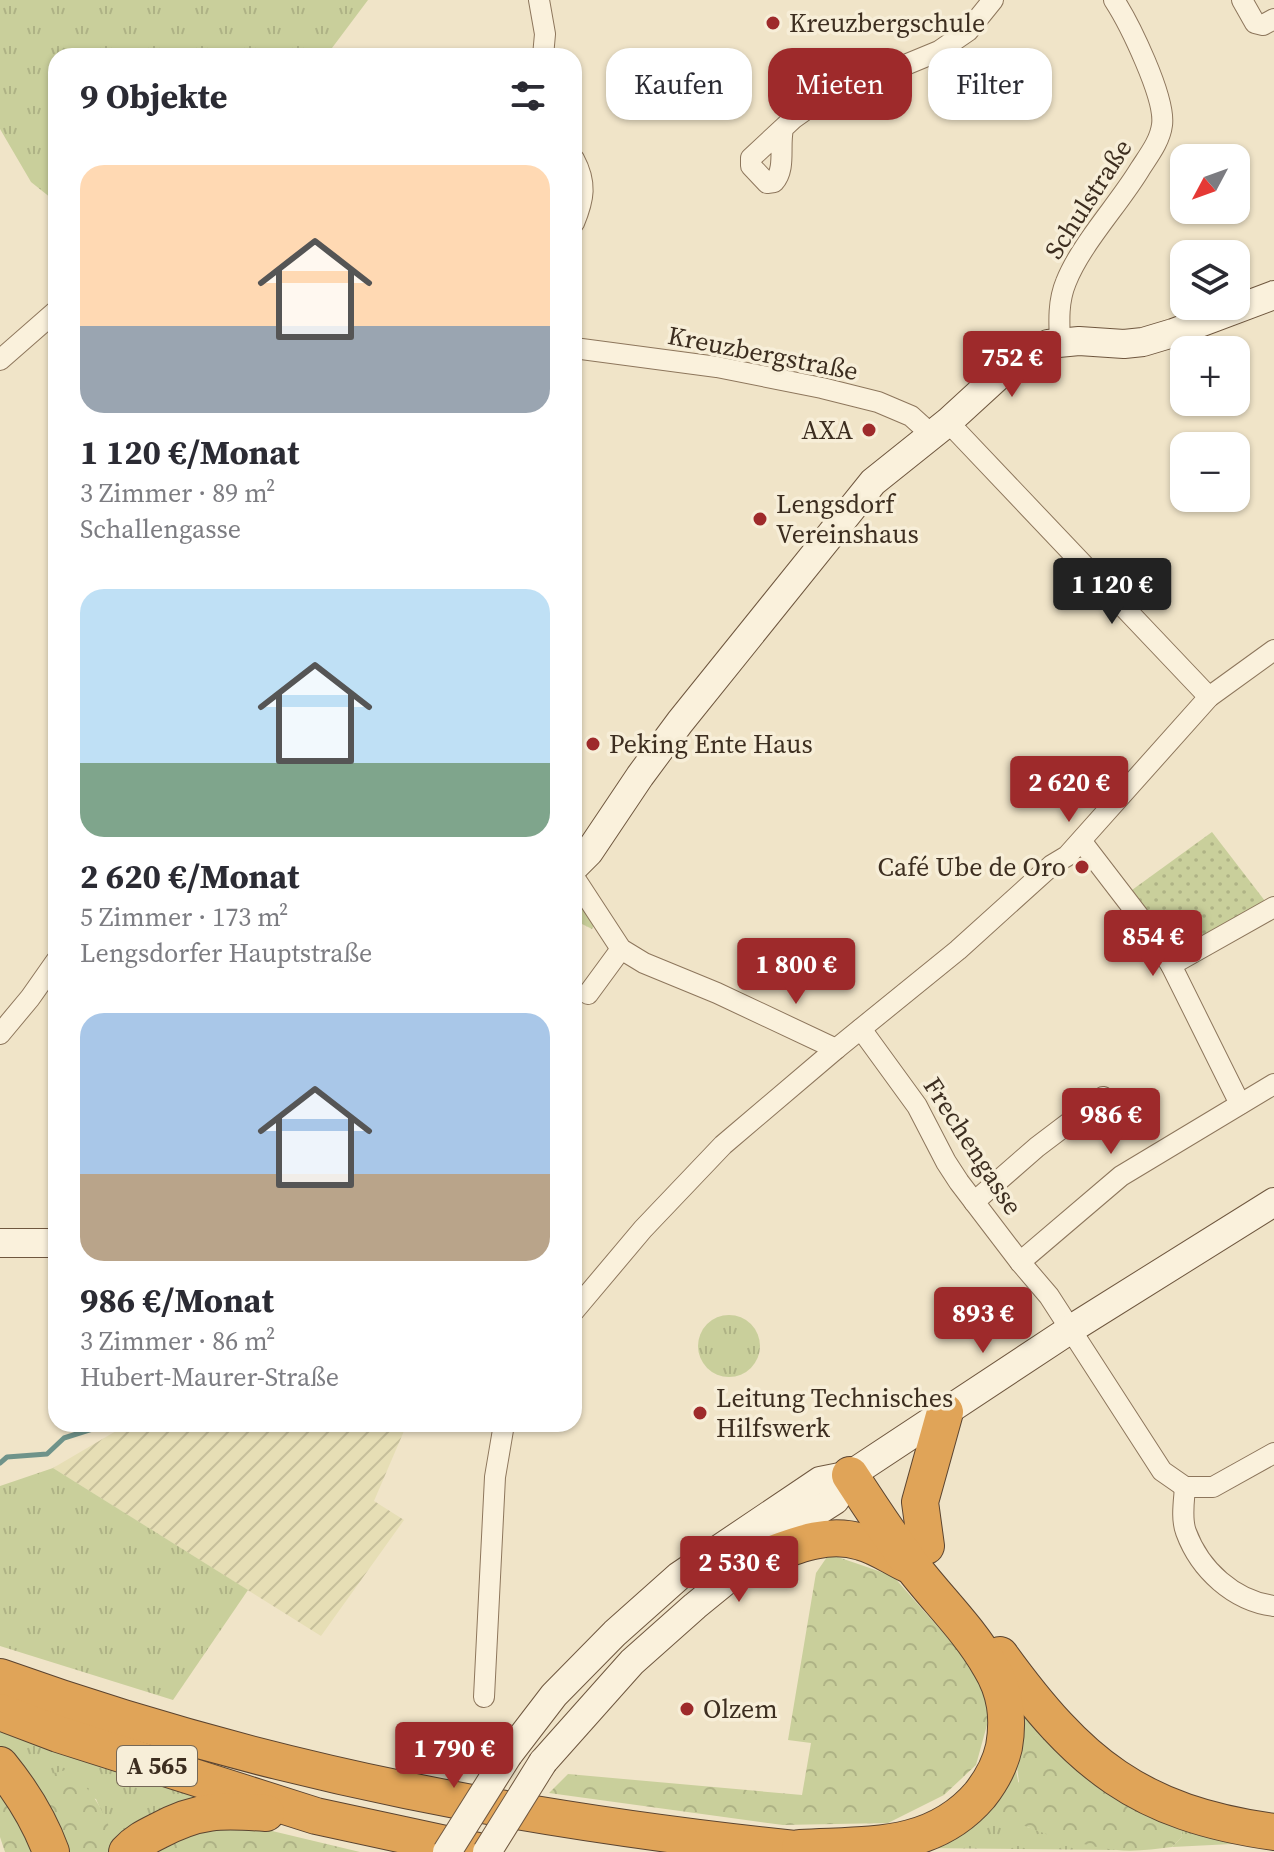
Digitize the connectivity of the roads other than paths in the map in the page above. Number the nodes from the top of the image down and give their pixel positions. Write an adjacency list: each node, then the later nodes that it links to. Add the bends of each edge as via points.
1 (539, 0): 6 (street)
2 (993, 0): 7 (street, via 968,31 939,51 818,101)
3 (1114, 0): 12 (street, Schulstraße, via 1142,55 1163,124 1136,176 1067,279)
4 (1242, 0): 5 (street, via 1255,23)
5 (1274, 19)
6 (544, 48)
7 (783, 129)
8 (582, 178): 9 (street)
9 (582, 205)
10 (1274, 295): 12 (main road, via 1143,342)
11 (48, 318): 14 (street)
12 (1060, 342): 15 (main road, via 1037,348 1008,367)
13 (582, 349): 15 (street, Kreuzbergstraße, via 822,388 878,402)
14 (0, 360)
15 (940, 428): 17 (street, Kreuzbergstraße); 19 (main road, via 873,482 680,722)
16 (1274, 650): 17 (street)
17 (1209, 697): 18 (street)
18 (1082, 842): 23 (street); 26 (street)
19 (582, 859)
20 (582, 889): 22 (street)
21 (1274, 907): 23 (street)
22 (621, 949): 25 (street); 28 (street)
23 (1171, 965): 31 (street)
24 (48, 972): 27 (street)
25 (588, 994)
26 (861, 1029): 28 (street); 32 (street, Frechengasse, via 917,1106)
27 (0, 1034)
28 (836, 1049): 37 (street, via 709,1158)
29 (1274, 1084): 31 (street)
30 (1103, 1097): 32 (street)
31 (1240, 1104): 36 (street, via 1121,1176)
32 (974, 1202): 36 (street, Frechengasse)
33 (1274, 1202): 38 (main road)
34 (0, 1243): 35 (main road)
35 (48, 1243)
36 (1020, 1262): 38 (street, Frechengasse)
37 (582, 1301)
38 (1071, 1329): 39 (main road); 43 (street, Frechengasse, via 1162,1471)
39 (945, 1412): 42 (main road); 44 (highway, via 920,1502)
40 (503, 1432): 48 (street, via 495,1477)
41 (1274, 1453): 43 (street, via 1213,1487)
42 (858, 1470): 44 (highway); 45 (main road, via 835,1500); 56 (main road, bridge, via 820,1481 679,1576 615,1633 554,1695 508,1755)
43 (1185, 1487): 46 (street, via 1185,1530 1200,1559 1236,1594)
44 (919, 1557): 45 (highway, via 839,1537); 52 (highway, via 962,1602 1064,1735 1104,1770 1144,1796 1183,1812); 53 (highway, via 1002,1690 1007,1730 1001,1760 970,1806 943,1827 900,1842)
45 (750, 1562): 57 (main road, bridge, via 632,1662 543,1762)
46 (1274, 1606)
47 (0, 1677): 53 (highway, A 565, via 151,1728 364,1783 575,1822)
48 (484, 1697)
49 (0, 1712): 51 (highway, A 565)
50 (0, 1765): 54 (highway, via 39,1821)
51 (316, 1816): 55 (highway, via 226,1810 185,1817); 57 (highway, A 565)
52 (1274, 1832)
53 (808, 1850)
54 (51, 1852)
55 (127, 1852)
56 (447, 1852)
57 (485, 1852)

